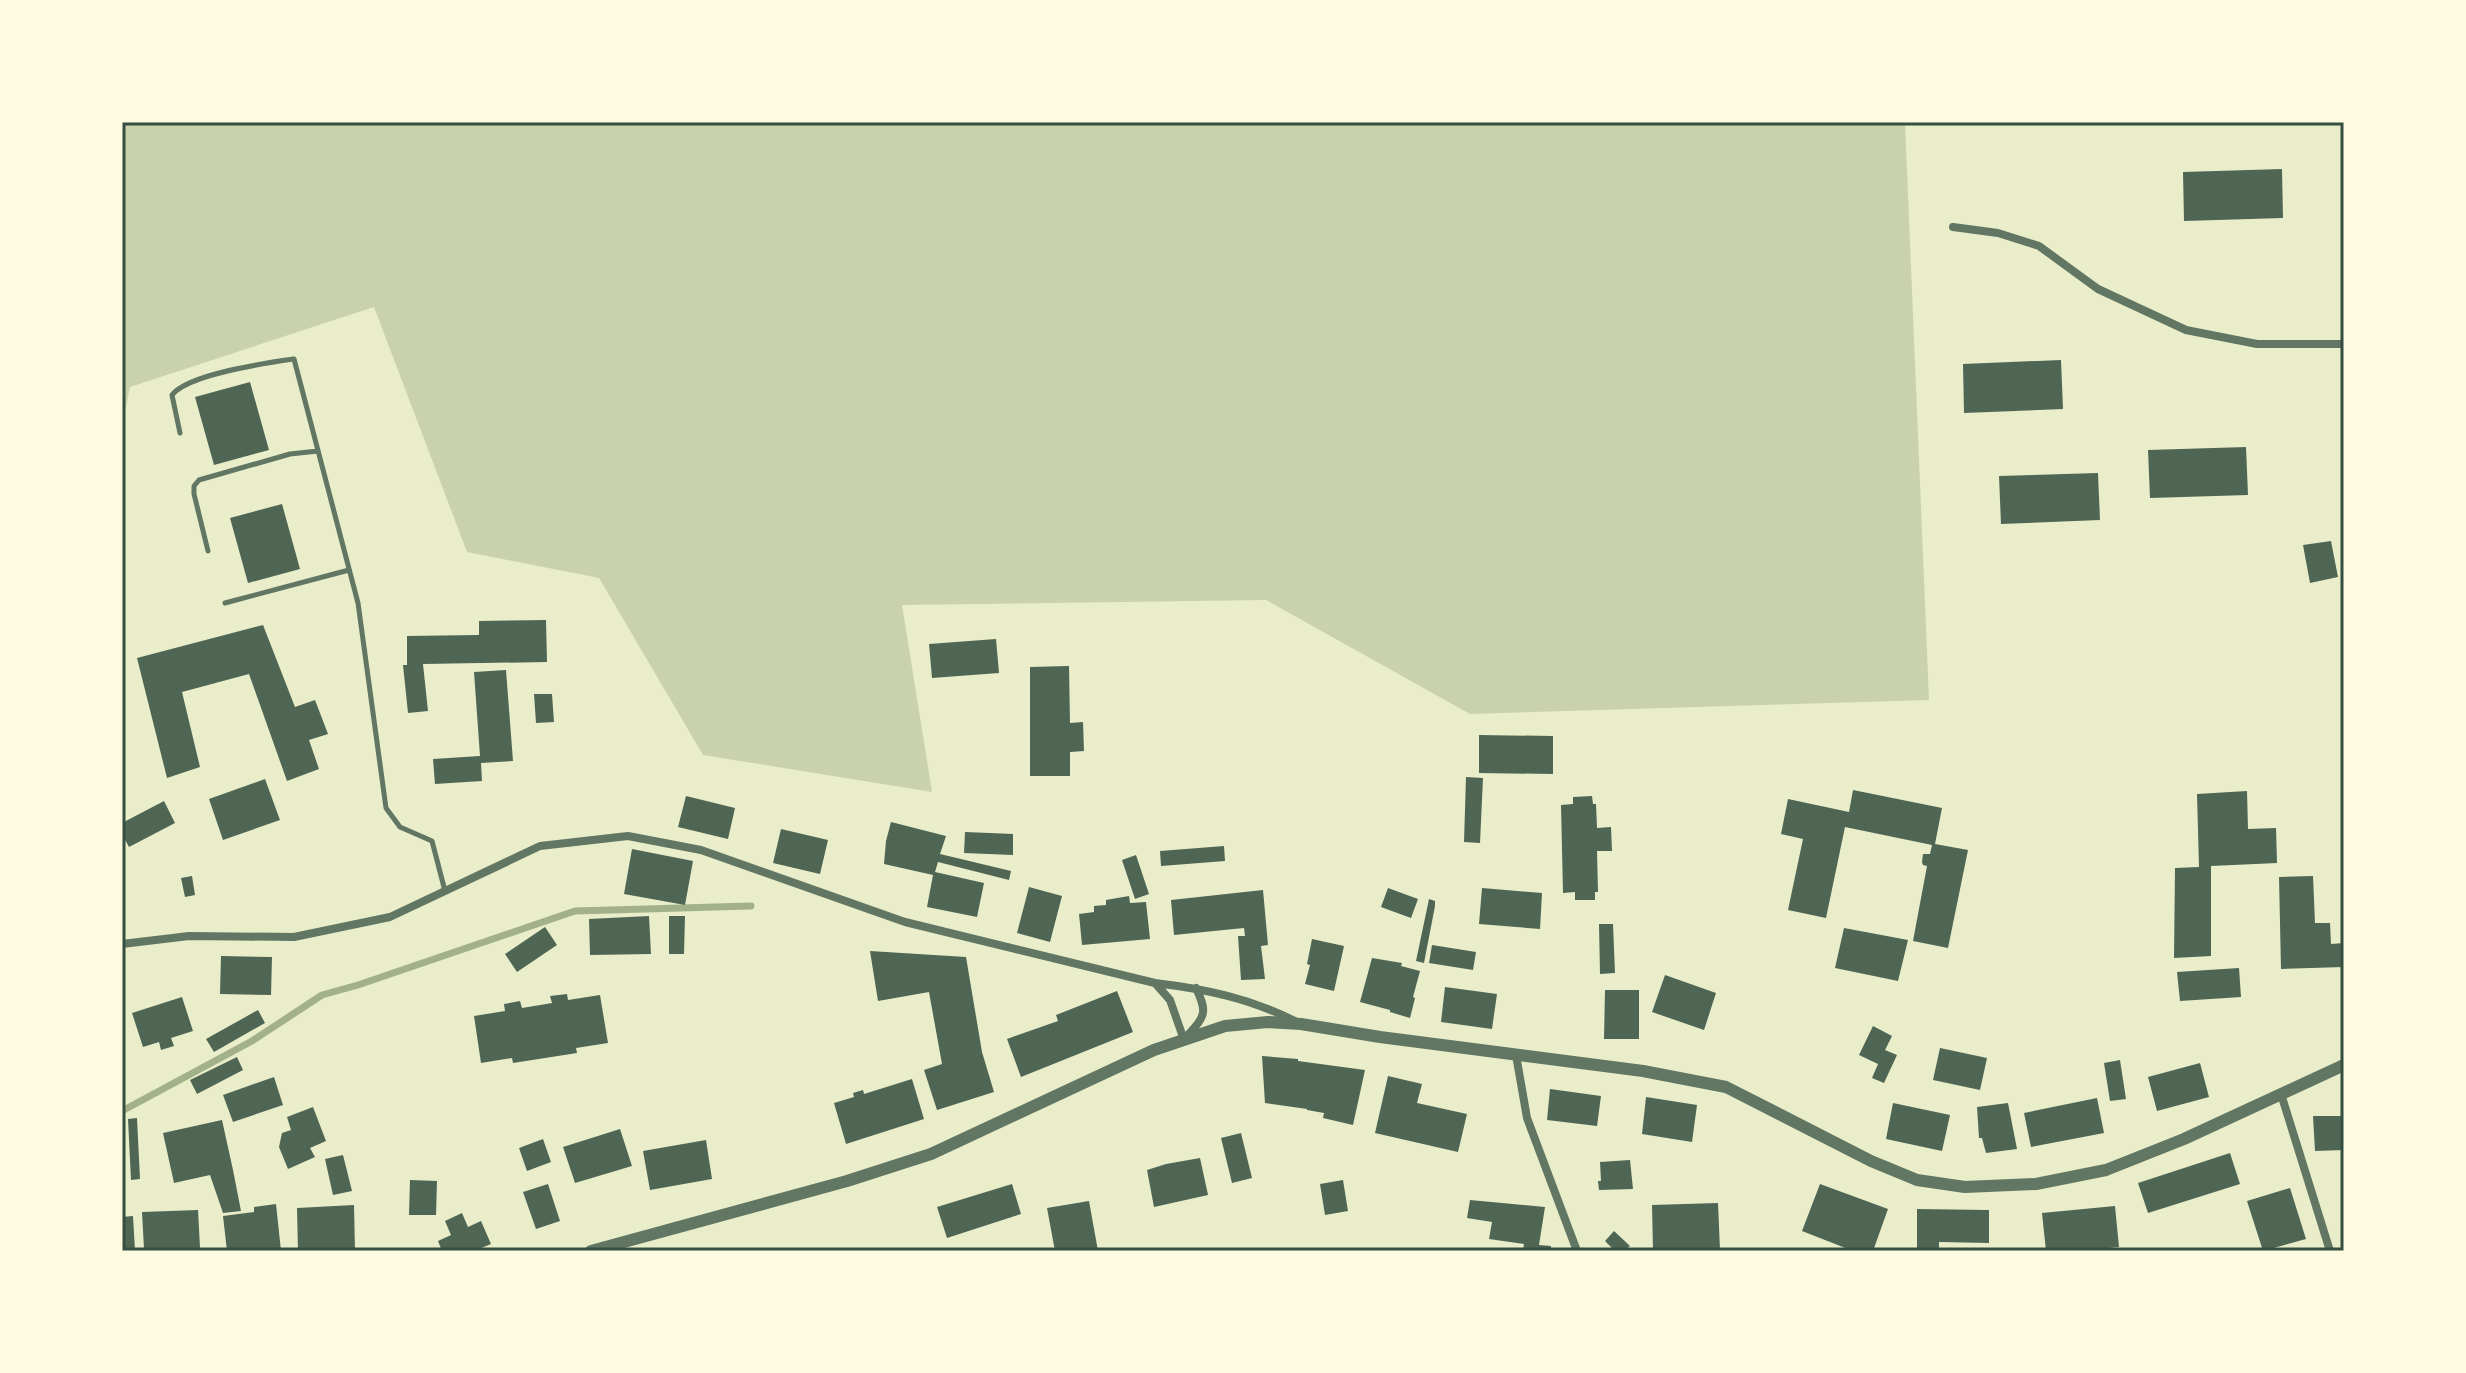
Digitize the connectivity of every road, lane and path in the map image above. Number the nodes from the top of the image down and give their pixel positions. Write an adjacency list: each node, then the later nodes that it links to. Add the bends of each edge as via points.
1 (1953, 227): 2 (street, via 2039,246 2098,289 2186,330 2257,344)
2 (2344, 344)
3 (180, 433): 4 (lane, via 172,395 177,388 294,359)
4 (318, 451): 5 (lane, via 199,480 194,494); 6 (lane)
5 (208, 551)
6 (349, 570): 7 (lane); 8 (lane, via 386,808 400,827 432,841)
7 (225, 603)
8 (445, 891): 9 (street, via 390,917 294,937 189,936); 10 (street, via 540,846 628,836 701,850 905,922)
9 (122, 944)
10 (1155, 983): 11 (street); 13 (street, via 1170,1000)
11 (1196, 988): 12 (street, via 1264,1005); 13 (street, via 1203,1018)
12 (1301, 1024): 13 (street, via 1225,1026); 14 (street)
13 (1184, 1040): 17 (street, via 931,1154)
14 (1516, 1055): 16 (street, via 1726,1087 1871,1161 1917,1180 1965,1187 2036,1184 2106,1170); 18 (street, via 1527,1118)
15 (2344, 1063): 16 (street)
16 (2281, 1094): 19 (street)
17 (591, 1251)
18 (1577, 1251)
19 (2330, 1251)

